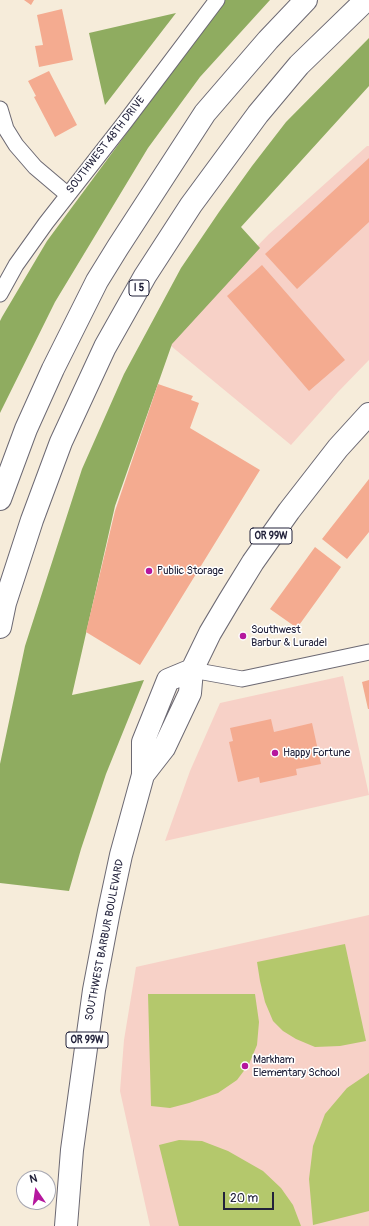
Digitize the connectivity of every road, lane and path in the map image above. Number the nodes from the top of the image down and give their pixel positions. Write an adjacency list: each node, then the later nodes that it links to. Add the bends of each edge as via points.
1 (217, 0): 5 (street, SOUTHWEST 48TH DRIVE)
2 (306, 0): 8 (main road, via 268,40 206,114 97,281 26,428)
3 (366, 0): 9 (main road, I 5, via 299,65 258,114 191,204 145,276 105,347 61,442 32,520)
4 (0, 109): 5 (street, via 6,129 16,145)
5 (68, 195): 6 (street, SOUTHWEST 48TH DRIVE, via 28,248)
6 (0, 294)
7 (369, 414): 11 (main road, OR 99W, via 338,448 253,562)
8 (0, 499)
9 (0, 627)
10 (369, 652): 11 (street, via 242,679)
11 (192, 670): 12 (main road, SOUTHWEST BARBUR BOULEVARD / OR 99W, via 168,680 143,742 143,775 121,855 100,954 72,1150)
12 (66, 1226)

